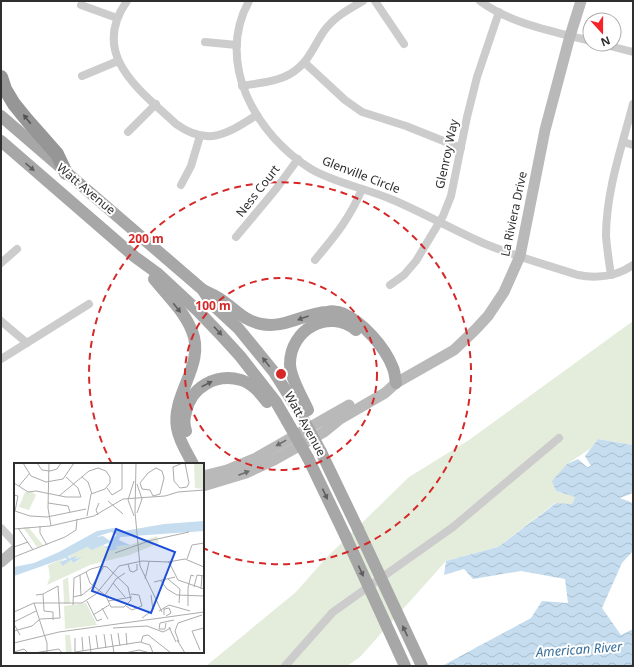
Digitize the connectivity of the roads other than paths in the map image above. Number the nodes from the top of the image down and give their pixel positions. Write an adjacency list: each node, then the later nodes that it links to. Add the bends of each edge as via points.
1 (127, 1): 9 (street)
2 (249, 1): 14 (street, Glenville Circle, via 239,26)
3 (363, 1): 18 (street, via 332,22)
4 (375, 1): 13 (street)
5 (480, 1): 8 (street)
6 (581, 1): 10 (street, La Riviera Drive)
7 (81, 6): 9 (street)
8 (498, 12): 10 (street); 31 (street, Glenroy Way, via 477,77)
9 (117, 18): 17 (street, via 114,42)
10 (570, 36): 11 (street); 39 (street, La Riviera Drive, via 545,130)
11 (582, 39)
12 (205, 42): 14 (street)
13 (404, 44)
14 (237, 45): 21 (street, Glenville Circle)
15 (622, 49): 16 (street)
16 (633, 52)
17 (118, 62): 19 (street); 22 (street)
18 (305, 63): 21 (street, via 279,79); 31 (street, via 362,112)
19 (82, 76)
20 (1, 77): 33 (highway, one-way to 20, via 58,154 14,104)
21 (242, 86): 24 (street, Glenville Circle)
22 (156, 104): 26 (street); 27 (street, via 183,129)
23 (633, 104): 29 (street)
24 (257, 115): 27 (street, via 225,134); 32 (street, Glenville Circle, via 279,142)
25 (1, 116): 33 (main road, Watt Avenue)
26 (128, 132)
27 (200, 136): 34 (street, via 192,166)
28 (1, 141): 40 (main road, Watt Avenue, one-way to 40)
29 (623, 142): 30 (street); 44 (street, via 607,220)
30 (633, 144)
31 (461, 148): 36 (street, Glenroy Way, via 450,196 443,216)
32 (298, 159): 35 (street, Glenville Circle, via 327,177); 37 (street, Ness Court)
33 (66, 172): 46 (main road, Watt Avenue)
34 (181, 185)
35 (362, 189): 36 (street, Glenville Circle, via 393,200); 41 (street, via 352,212)
36 (438, 222): 39 (street, Glenville Circle); 45 (street, Glenroy Way, via 410,269)
37 (236, 237)
38 (17, 249): 42 (street)
39 (520, 256): 44 (street, Glenville Circle, via 583,276); 51 (street, La Riviera Drive, via 504,292 475,330 454,350)
40 (135, 257): 53 (main road, Watt Avenue, one-way to 53, via 157,273 219,333 276,402); 55 (main road, one-way to 55, via 177,307 192,332 195,347 194,364 176,414 181,441)
41 (315, 260)
42 (1, 263)
43 (633, 265): 44 (street, Glenville Circle)
44 (611, 275)
45 (390, 285)
46 (203, 290): 51 (main road, one-way to 46, via 393,369 372,337 361,324 341,312 326,312 278,325 261,324 246,318 218,297); 52 (main road, Watt Avenue, one-way to 46, via 238,328 211,303)
47 (89, 304): 49 (street)
48 (1, 321): 49 (street)
49 (27, 343): 50 (street)
50 (1, 359)
51 (396, 383): 52 (main road, via 386,372 370,343 352,326 338,322 315,324 300,335 293,345 290,365); 57 (street, La Riviera Drive, one-way to 57, via 381,387 244,464); 58 (street, La Riviera Drive, one-way to 51, via 246,473 274,460 324,432 340,419 385,393)
52 (304, 411): 65 (main road, one-way to 52, bridge)
53 (287, 421): 56 (main road, one-way to 53, via 185,428 184,417 191,396 211,381 228,378 248,383); 64 (main road, Watt Avenue, one-way to 64, bridge, via 308,458)
54 (559, 438): 63 (street, via 458,523 333,612)
55 (192, 463)
56 (200, 463)
57 (204, 476)
58 (204, 486)
59 (1, 528): 60 (street)
60 (14, 542)
61 (14, 551): 62 (street)
62 (1, 562)
63 (285, 666)
64 (405, 666)
65 (422, 666)

